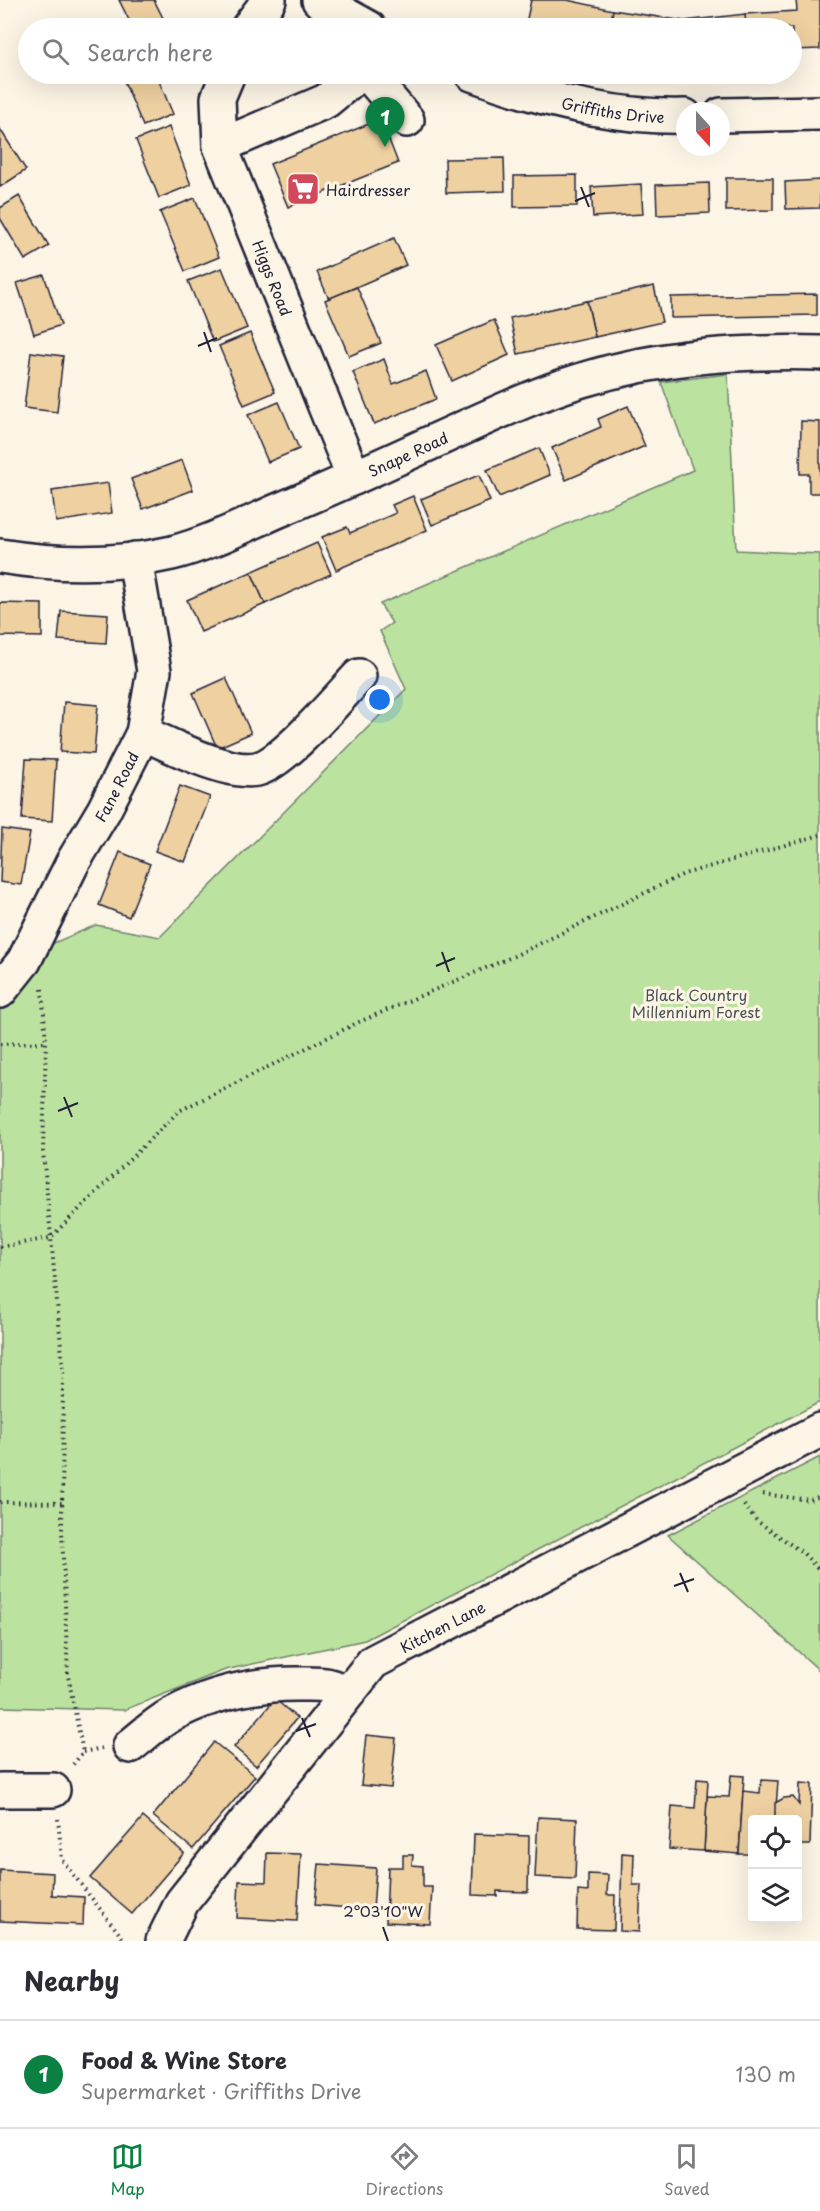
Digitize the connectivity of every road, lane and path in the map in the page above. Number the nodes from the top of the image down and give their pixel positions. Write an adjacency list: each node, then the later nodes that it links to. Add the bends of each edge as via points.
1 (269, 0): 3 (street)
2 (319, 0): 4 (street)
3 (256, 18)
4 (351, 18)
5 (224, 84): 13 (street, Higgs Road, via 218,98)
6 (346, 84): 13 (street, via 326,100)
7 (376, 84): 12 (street)
8 (504, 84): 10 (street, Griffiths Drive, via 566,103)
9 (820, 113): 11 (street)
10 (676, 115)
11 (730, 115)
12 (407, 120)
13 (220, 146): 15 (street, Higgs Road)
14 (820, 353): 15 (street, Snape Road, via 731,354 672,360 581,380)
15 (354, 478): 17 (street, Snape Road, via 207,542)
16 (0, 556): 17 (street, Snape Road, via 70,563)
17 (135, 559): 19 (street, Fane Road, via 154,671)
18 (359, 676): 19 (street, via 282,756 256,769 224,767)
19 (143, 733): 22 (street, Fane Road, via 24,961)
20 (820, 835): 25 (path, via 684,874 514,956 359,1022 179,1112)
21 (43, 980): 23 (path)
22 (0, 991)
23 (46, 1042): 24 (path); 25 (path, via 43,1151)
24 (0, 1044)
25 (50, 1238): 26 (path); 32 (path, via 63,1367)
26 (0, 1247)
27 (820, 1430): 34 (street, Kitchen Lane, via 373,1662)
28 (751, 1493): 29 (path, via 810,1500)
29 (820, 1496)
30 (743, 1500): 33 (path, via 757,1521)
31 (0, 1502): 32 (path)
32 (62, 1503): 37 (path, via 68,1676 83,1752)
33 (820, 1570)
34 (345, 1695): 35 (street, via 339,1688 319,1684 276,1683 221,1693 169,1716); 39 (street, Kitchen Lane, via 182,1902)
35 (130, 1746)
36 (0, 1790): 37 (street)
37 (53, 1790): 38 (path, via 62,1860)
38 (125, 1941)
39 (163, 1941)

